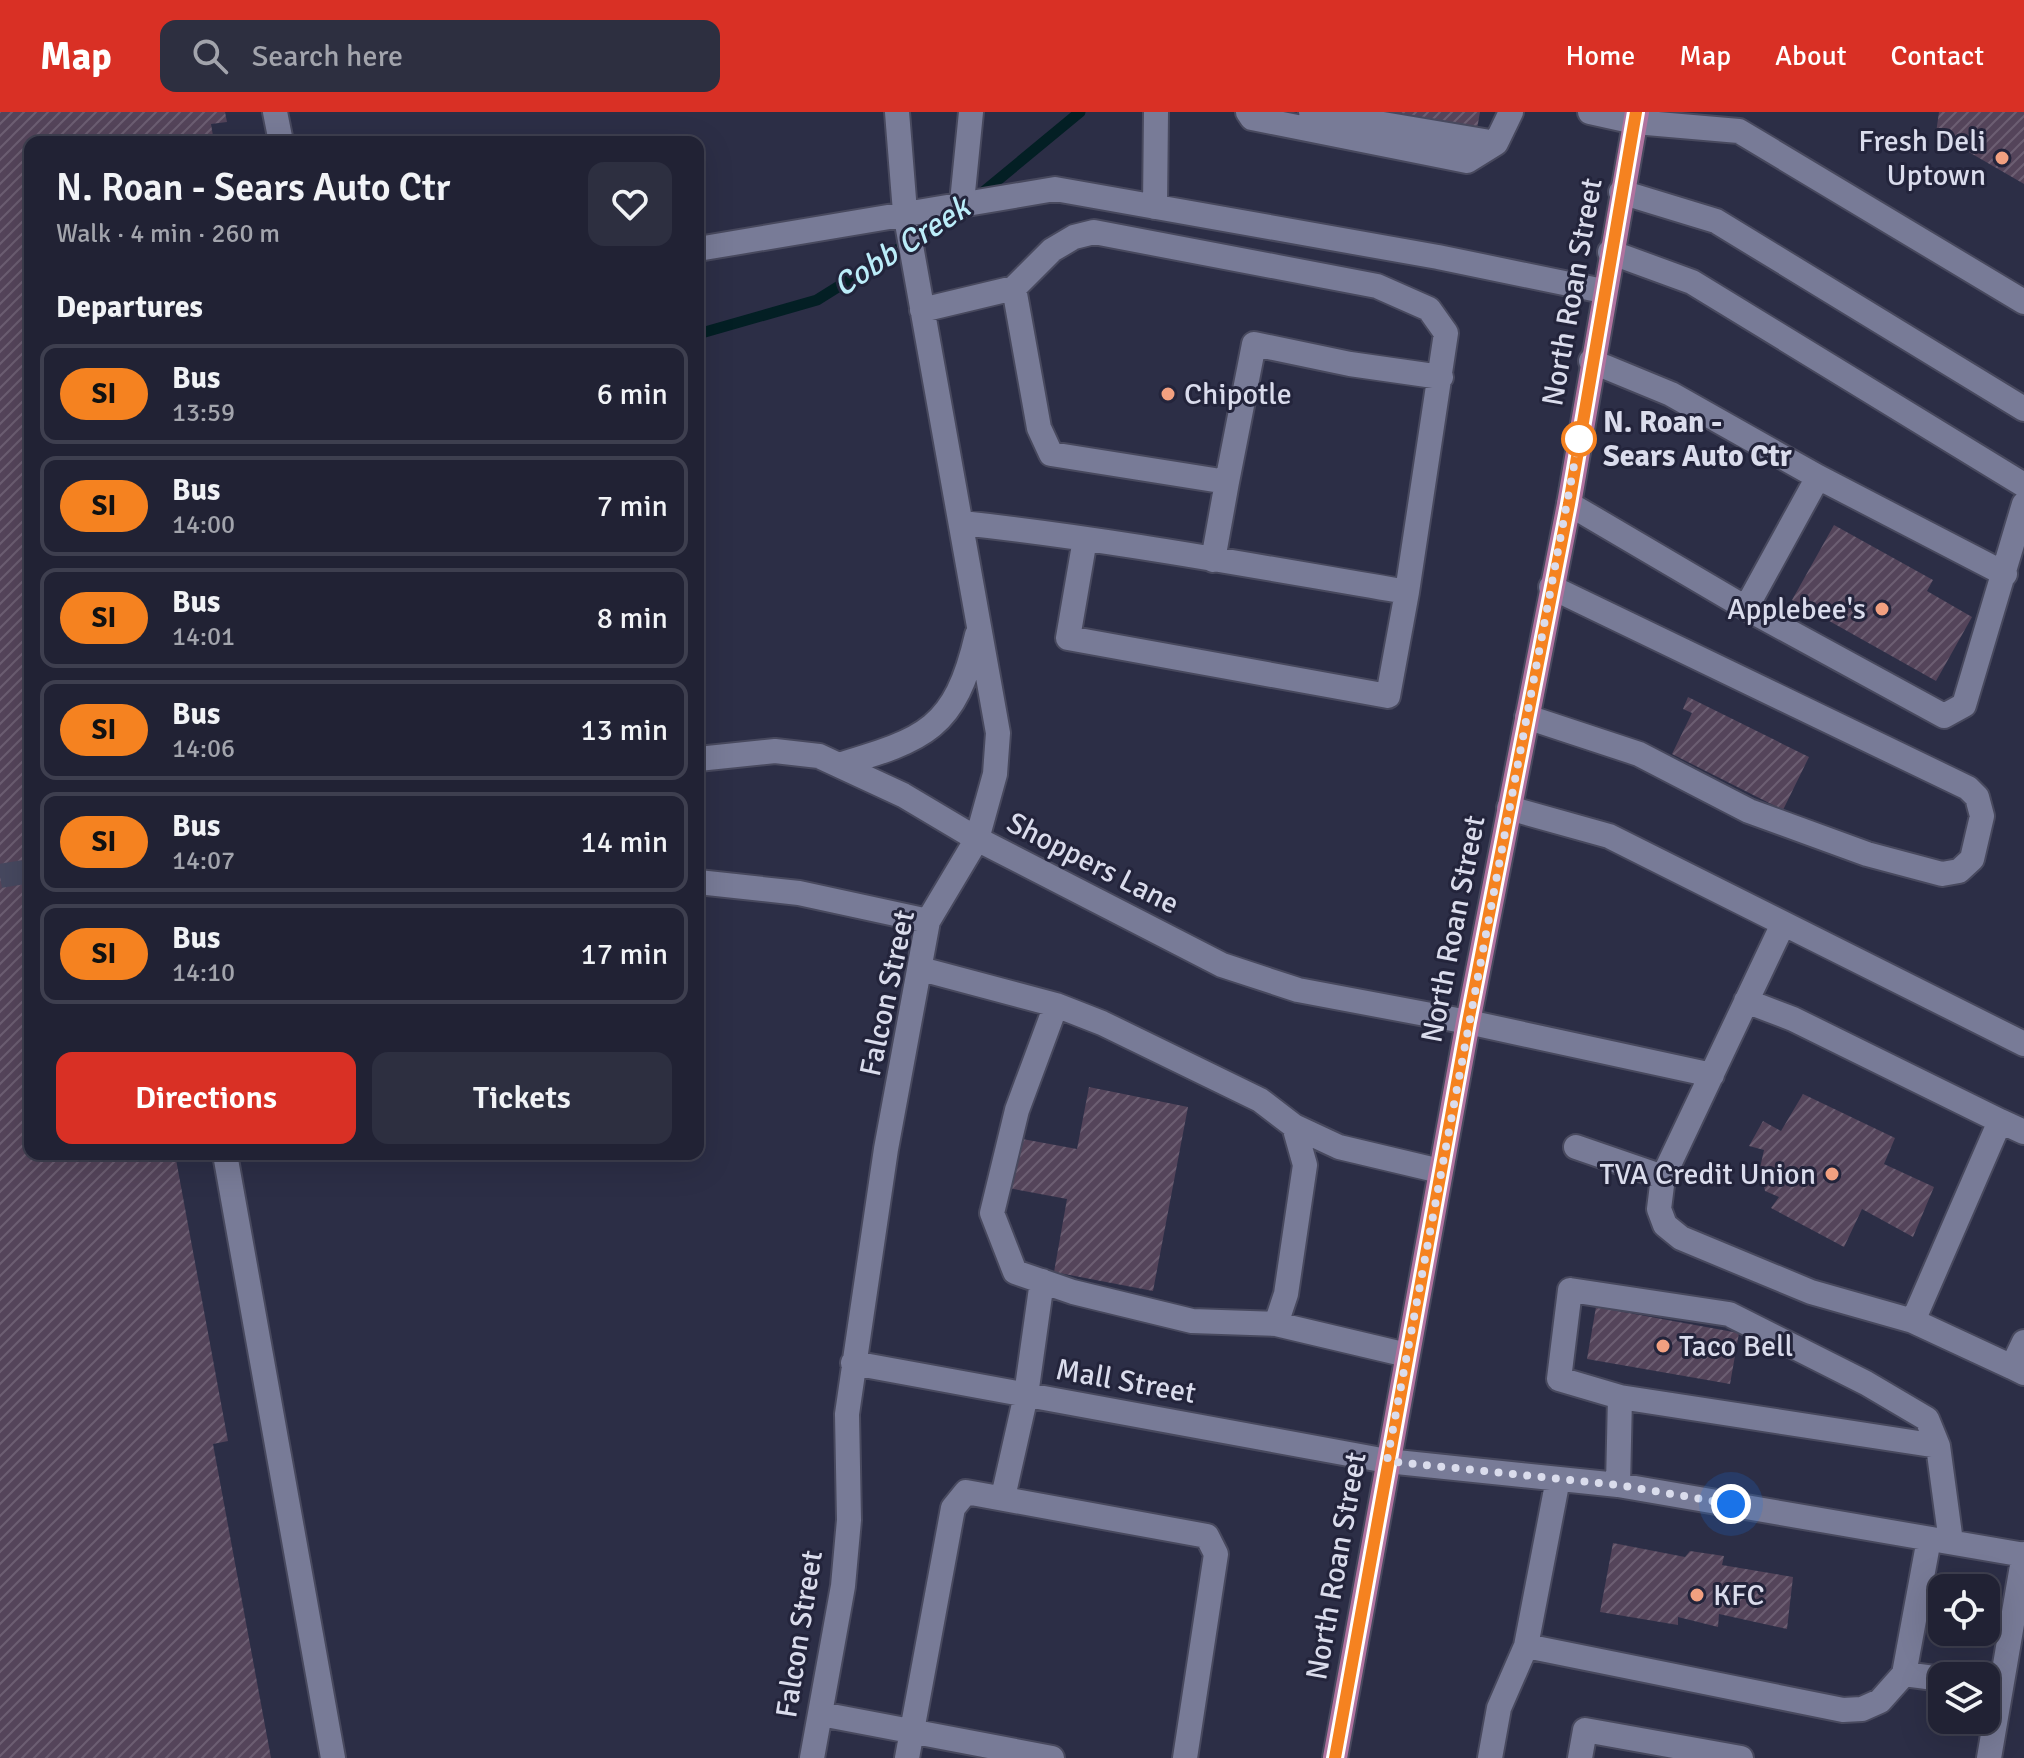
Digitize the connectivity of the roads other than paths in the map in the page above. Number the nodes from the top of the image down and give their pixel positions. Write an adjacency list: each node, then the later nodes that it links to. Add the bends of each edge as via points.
1 (275, 112): 10 (street)
2 (897, 112): 15 (street, Falcon Street)
3 (971, 112): 13 (street)
4 (1156, 112): 14 (street)
5 (1248, 112): 11 (street, via 1252,118 1467,161)
6 (1311, 112): 11 (street)
7 (1511, 112): 11 (street)
8 (1590, 112): 9 (street)
9 (1636, 117): 12 (main road, North Roan Street); 20 (street, via 1739,131)
10 (280, 136)
11 (1496, 143)
12 (1621, 192): 17 (main road, North Roan Street); 24 (street, via 1716,221)
13 (962, 202): 14 (street, via 1055,189); 15 (street)
14 (1155, 207): 19 (street)
15 (905, 212): 16 (street); 21 (street, Falcon Street)
16 (704, 248)
17 (1610, 252): 19 (main road, North Roan Street); 27 (street, via 1692,282)
18 (1014, 288): 21 (street); 23 (street, via 1052,250 1094,232 1377,286 1429,309 1446,333); 26 (street, via 1039,428 1051,454)
19 (1603, 291): 22 (main road, North Roan Street)
20 (2024, 302)
21 (922, 310): 30 (street, Falcon Street)
22 (1591, 361): 25 (street, via 1671,394); 28 (main road, North Roan Street)
23 (1441, 377): 26 (street, via 1254,344); 35 (street)
24 (2024, 409)
25 (1818, 477): 33 (street); 36 (street)
26 (1227, 482): 32 (street)
27 (2024, 485)
28 (1569, 504): 34 (main road, North Roan Street); 36 (street)
29 (2024, 504): 33 (street)
30 (962, 523): 31 (street); 37 (street, Falcon Street)
31 (1085, 539): 32 (street); 35 (street, via 1068,638 1388,696)
32 (1213, 560): 35 (street)
33 (2005, 574): 36 (street, via 1964,705 1944,716)
34 (1551, 587): 38 (main road, North Roan Street); 38 (street, via 1968,788 1977,797 1982,816 1972,859 1959,871 1942,874 1867,854 1749,811 1639,754)
35 (1407, 592)
36 (1746, 608)
37 (980, 621): 40 (street, via 957,696 923,735); 42 (street, Falcon Street, via 998,733 995,774)
38 (1527, 717): 41 (main road, North Roan Street)
39 (704, 758): 40 (street, Shoppers Lane, via 775,751 819,756)
40 (839, 765): 42 (street, Shoppers Lane)
41 (1509, 808): 45 (street, via 1609,836); 49 (main road, North Roan Street)
42 (977, 839): 44 (street, Falcon Street); 49 (street, Shoppers Lane, via 1222,965 1298,990)
43 (704, 883): 44 (street, via 799,893)
44 (928, 921): 46 (street, Falcon Street)
45 (1783, 924): 47 (street); 50 (street)
46 (921, 969): 48 (street); 64 (street, Falcon Street)
47 (1746, 1001): 51 (street); 52 (street)
48 (1056, 1005): 53 (street, via 1260,1100); 59 (street, via 1017,1110 992,1213 1015,1272)
49 (1468, 1022): 51 (street, Shoppers Lane); 57 (main road, North Roan Street)
50 (2024, 1044)
51 (1712, 1075): 58 (street)
52 (2000, 1121): 54 (street); 60 (street)
53 (1294, 1126): 57 (street, via 1339,1147); 61 (street, via 1305,1165 1286,1294)
54 (2024, 1132)
55 (1576, 1147): 58 (street)
56 (226, 1160): 82 (street)
57 (1440, 1171): 63 (main road, North Roan Street)
58 (1663, 1177): 60 (street, via 1659,1209 1665,1225 1681,1238 1811,1292)
59 (1042, 1281): 61 (street, via 1192,1321); 66 (street)
60 (1913, 1321): 65 (street)
61 (1276, 1324): 63 (street)
62 (2024, 1342): 65 (street)
63 (1407, 1355): 69 (main road, North Roan Street)
64 (853, 1363): 66 (street, Mall Street); 79 (street, Falcon Street, via 843,1586)
65 (2018, 1370)
66 (1026, 1395): 69 (street, Mall Street); 72 (street)
67 (1620, 1397): 68 (street); 68 (street, via 1559,1379 1570,1290 1729,1314 1927,1419); 71 (street)
68 (1938, 1446): 73 (street)
69 (1387, 1461): 70 (street, Mall Street); 87 (main road, North Roan Street)
70 (1558, 1479): 71 (street, Mall Street); 75 (street)
71 (1618, 1485): 73 (street, Mall Street)
72 (1003, 1497): 80 (street, via 966,1492 953,1508); 86 (street, via 1197,1532 1214,1545)
73 (1940, 1541): 74 (street, Mall Street); 77 (street)
74 (2024, 1555): 76 (street)
75 (1526, 1646): 77 (street, via 1843,1710 1880,1701); 88 (street, via 1499,1708)
76 (1999, 1662)
77 (1904, 1674): 78 (street)
78 (1928, 1677)
79 (821, 1714): 80 (street); 83 (street, Falcon Street)
80 (911, 1731): 84 (street); 85 (street)
81 (1991, 1734): 91 (street)
82 (333, 1758)
83 (812, 1758)
84 (907, 1758)
85 (1052, 1758)
86 (1185, 1758)
87 (1335, 1758)
88 (1490, 1758)
89 (1580, 1758): 90 (street, via 1585,1730)
90 (1741, 1758)
91 (1989, 1758)

